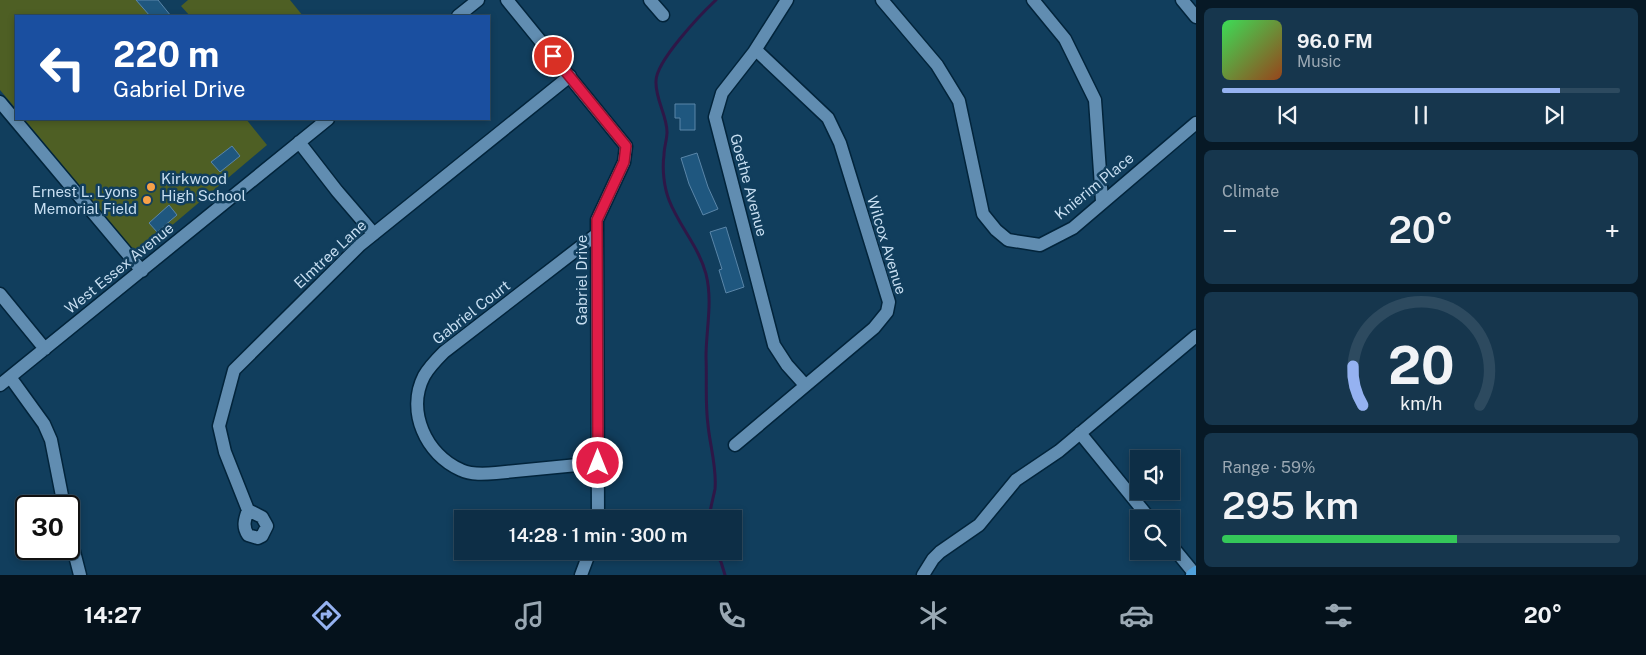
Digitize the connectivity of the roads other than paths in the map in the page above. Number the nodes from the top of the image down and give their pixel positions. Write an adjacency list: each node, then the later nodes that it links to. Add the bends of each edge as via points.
1 (478, 0): 8 (street)
2 (507, 0): 12 (street, Gabriel Drive)
3 (650, 0): 9 (street)
4 (787, 0): 11 (street, Goethe Avenue)
5 (882, 0): 19 (street, Knierim Place, via 937,65 959,101 983,214 996,230 1008,240 1040,244 1072,228)
6 (1033, 0): 19 (street, via 1065,39 1095,100)
7 (1182, 0): 10 (street)
8 (459, 15)
9 (663, 15)
10 (1196, 17)
11 (756, 50): 27 (street, Goethe Avenue, via 722,92 714,117 774,345); 27 (street, Wilcox Avenue, via 828,118 840,143 889,302 887,312 874,328)
12 (570, 76): 20 (street, Elmtree Lane); 21 (street, Gabriel Drive, via 626,146 624,162 597,220)
13 (0, 102): 15 (street)
14 (15, 120): 22 (street)
15 (15, 120)
16 (327, 120): 18 (street, West Essex Avenue)
17 (1196, 123): 19 (street, Knierim Place)
18 (299, 142): 20 (street); 22 (street, West Essex Avenue)
19 (1102, 201)
20 (374, 234): 32 (street, Elmtree Lane, via 234,370 219,426 225,452)
21 (598, 234): 30 (street, Gabriel Drive); 30 (street, Gabriel Court, via 433,363 418,396 418,416 423,433 434,450 462,471 496,473)
22 (142, 271): 25 (street, West Essex Avenue)
23 (0, 294): 25 (street)
24 (1196, 336): 28 (street)
25 (45, 349): 26 (street, West Essex Avenue)
26 (5, 381): 31 (street, via 44,424 51,440)
27 (805, 385): 29 (street, Wilcox Avenue)
28 (1080, 433): 34 (street); 41 (street, via 1016,480 979,525 940,552)
29 (735, 445)
30 (598, 463): 33 (street, Gabriel Drive)
31 (62, 495)
32 (248, 510)
33 (598, 510)
34 (1143, 510)
35 (1180, 556): 38 (street)
36 (76, 560): 39 (street)
37 (587, 560): 40 (street)
38 (1194, 573)
39 (80, 575)
40 (581, 575)
41 (923, 575)

